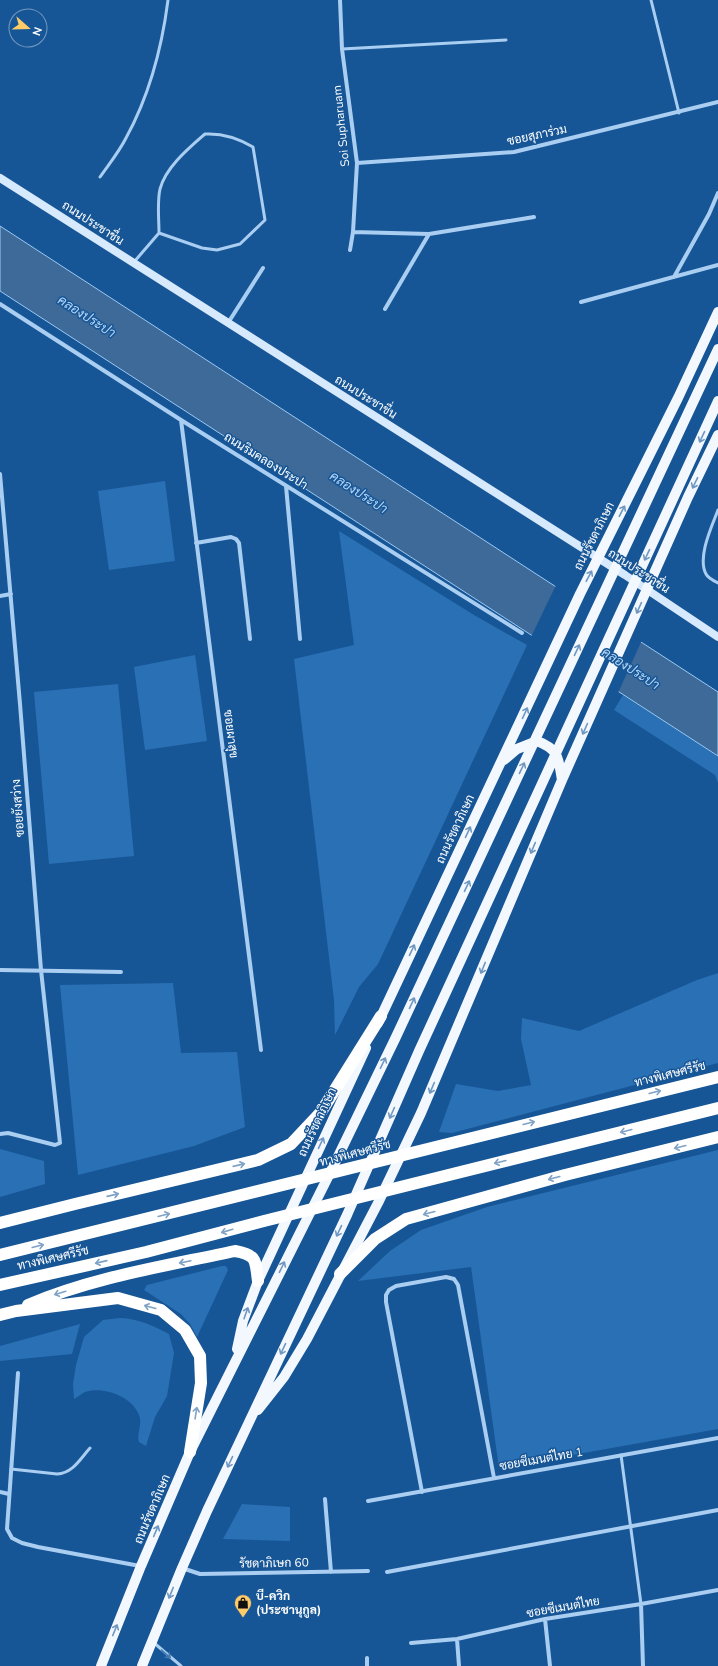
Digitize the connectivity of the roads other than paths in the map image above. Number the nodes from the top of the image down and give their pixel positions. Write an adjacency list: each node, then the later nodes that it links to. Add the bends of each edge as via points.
1 (168, 0): 9 (lane, via 164,30 144,101 126,139)
2 (340, 0): 5 (street, Soi Supharuam)
3 (652, 0): 7 (lane)
4 (506, 40): 5 (lane)
5 (342, 49): 8 (street, Soi Supharuam)
6 (718, 102): 7 (street, ซอยสุภาร่วม)
7 (679, 113): 8 (street, ซอยสุภาร่วม, via 514,152)
8 (357, 163): 13 (street, Soi Supharuam)
9 (100, 177)
10 (0, 178): 17 (main road, ถนนประชาชื่น)
11 (718, 193): 20 (street)
12 (534, 217): 15 (street)
13 (353, 232): 15 (street); 16 (street, Soi Supharuam)
14 (159, 233): 14 (lane, via 160,189 172,165 185,152 205,134 219,133 253,147 265,220 240,244 217,250 202,248); 17 (lane)
15 (429, 234): 23 (street)
16 (350, 250)
17 (133, 263): 25 (main road, ถนนประชาชื่น)
18 (718, 265): 20 (street)
19 (263, 268): 25 (street)
20 (674, 277): 21 (street)
21 (581, 302)
22 (0, 304): 30 (street, ถนนริมคลองประปา)
23 (385, 309)
24 (718, 312): 26 (main road, ถนนรัชดาภิเษก)
25 (227, 323): 36 (main road, ถนนประชาชื่น)
26 (709, 331): 28 (main road, via 705,353 712,364); 36 (main road, ถนนรัชดาภิเษก, one-way to 26)
27 (718, 349): 63 (main road, ถนนรัชดาภิเษก, one-way to 27, via 395,1039)
28 (718, 366)
29 (718, 401): 65 (main road, one-way to 65, via 419,1051 347,1215)
30 (181, 420): 33 (street, ถนนริมคลองประปา); 35 (street, ซอยผาสุข)
31 (718, 438): 38 (main road, one-way to 38)
32 (0, 474): 39 (street, ซอยยังสว่าง)
33 (286, 486): 41 (street, ถนนริมคลองประปา); 44 (street)
34 (718, 510): 37 (lane, via 706,543 703,565 706,574)
35 (196, 543): 43 (street, via 231,537 239,544); 51 (street, ซอยผาสุข)
36 (598, 559): 38 (main road, ถนนประชาชื่น); 45 (main road, ถนนรัชดาภิเษก, one-way to 36)
37 (718, 583)
38 (646, 591): 42 (main road, ถนนประชาชื่น); 46 (main road, one-way to 46)
39 (11, 594): 40 (street); 48 (street, ซอยยังสว่าง)
40 (0, 596)
41 (522, 633)
42 (718, 638)
43 (250, 639)
44 (300, 639)
45 (502, 761): 46 (main road, via 517,749 537,740 549,746 557,755); 50 (main road, ถนนรัชดาภิเษก, one-way to 45)
46 (562, 780): 58 (main road, one-way to 58, via 421,1113 378,1203)
47 (0, 970): 48 (street)
48 (41, 970): 49 (street); 54 (street, ซอยยังสว่าง, via 60,1143 55,1145 8,1133)
49 (121, 972)
50 (381, 1016): 56 (highway, one-way to 50, via 258,1160 291,1144 321,1112); 59 (main road, ถนนรัชดาภิเษก, one-way to 50)
51 (261, 1050)
52 (718, 1077): 57 (highway, ทางพิเศษศรีรัช, one-way to 52)
53 (718, 1108): 60 (highway, ทางพิเศษศรีรัช, one-way to 60, via 160,1248)
54 (0, 1134)
55 (718, 1137): 58 (highway, one-way to 58, via 565,1175 406,1219 375,1239)
56 (0, 1223)
57 (0, 1255)
58 (340, 1274): 65 (main road, via 307,1339 284,1377)
59 (258, 1282): 61 (highway, one-way to 61, via 255,1263 251,1256 235,1251 111,1277); 63 (main road, ถนนรัชดาภิเษก, one-way to 59, via 243,1321)
60 (0, 1285)
61 (16, 1310): 62 (highway); 68 (highway, one-way to 61, via 201,1383 200,1356 185,1330 161,1310 118,1298)
62 (0, 1315)
63 (234, 1365): 68 (main road, ถนนรัชดาภิเษก)
64 (18, 1373): 70 (street)
65 (246, 1426): 80 (main road, one-way to 80)
66 (718, 1438): 69 (street, ซอยซีเมนต์ไทย 1)
67 (90, 1448): 70 (lane, via 71,1470 64,1474)
68 (190, 1452): 79 (main road, ถนนรัชดาภิเษก, one-way to 68)
69 (621, 1455): 71 (street, ซอยซีเมนต์ไทย 1); 78 (lane)
70 (11, 1470): 74 (street)
71 (494, 1478): 73 (street, ซอยซีเมนต์ไทย 1); 73 (street, via 458,1285 454,1279 446,1277 396,1286 389,1290 386,1302)
72 (0, 1492): 74 (street)
73 (422, 1492): 76 (street, ซอยซีเมนต์ไทย 1)
74 (9, 1494): 79 (street, via 7,1529 12,1538 38,1547)
75 (324, 1499): 82 (street)
76 (368, 1501)
77 (718, 1510): 78 (street)
78 (630, 1527): 83 (street); 85 (lane)
79 (141, 1566): 91 (main road, ถนนรัชดาภิเษก, one-way to 79)
80 (182, 1568): 82 (street, รัชดาภิเษก 60, via 200,1574); 88 (main road, one-way to 88)
81 (368, 1570): 82 (street, รัชดาภิเษก 60)
82 (331, 1572)
83 (387, 1572)
84 (718, 1590): 85 (street, ซอยซีเมนต์ไทย)
85 (641, 1604): 86 (street, ซอยซีเมนต์ไทย); 97 (street)
86 (545, 1619): 87 (street, ซอยซีเมนต์ไทย); 96 (street)
87 (457, 1639): 89 (street, ซอยซีเมนต์ไทย); 95 (street)
88 (152, 1641): 92 (main road); 93 (lane, one-way to 93)
89 (411, 1643)
90 (367, 1658): 94 (street)
91 (101, 1666)
92 (142, 1666)
93 (181, 1666)
94 (367, 1666)
95 (459, 1666)
96 (550, 1666)
97 (643, 1666)

